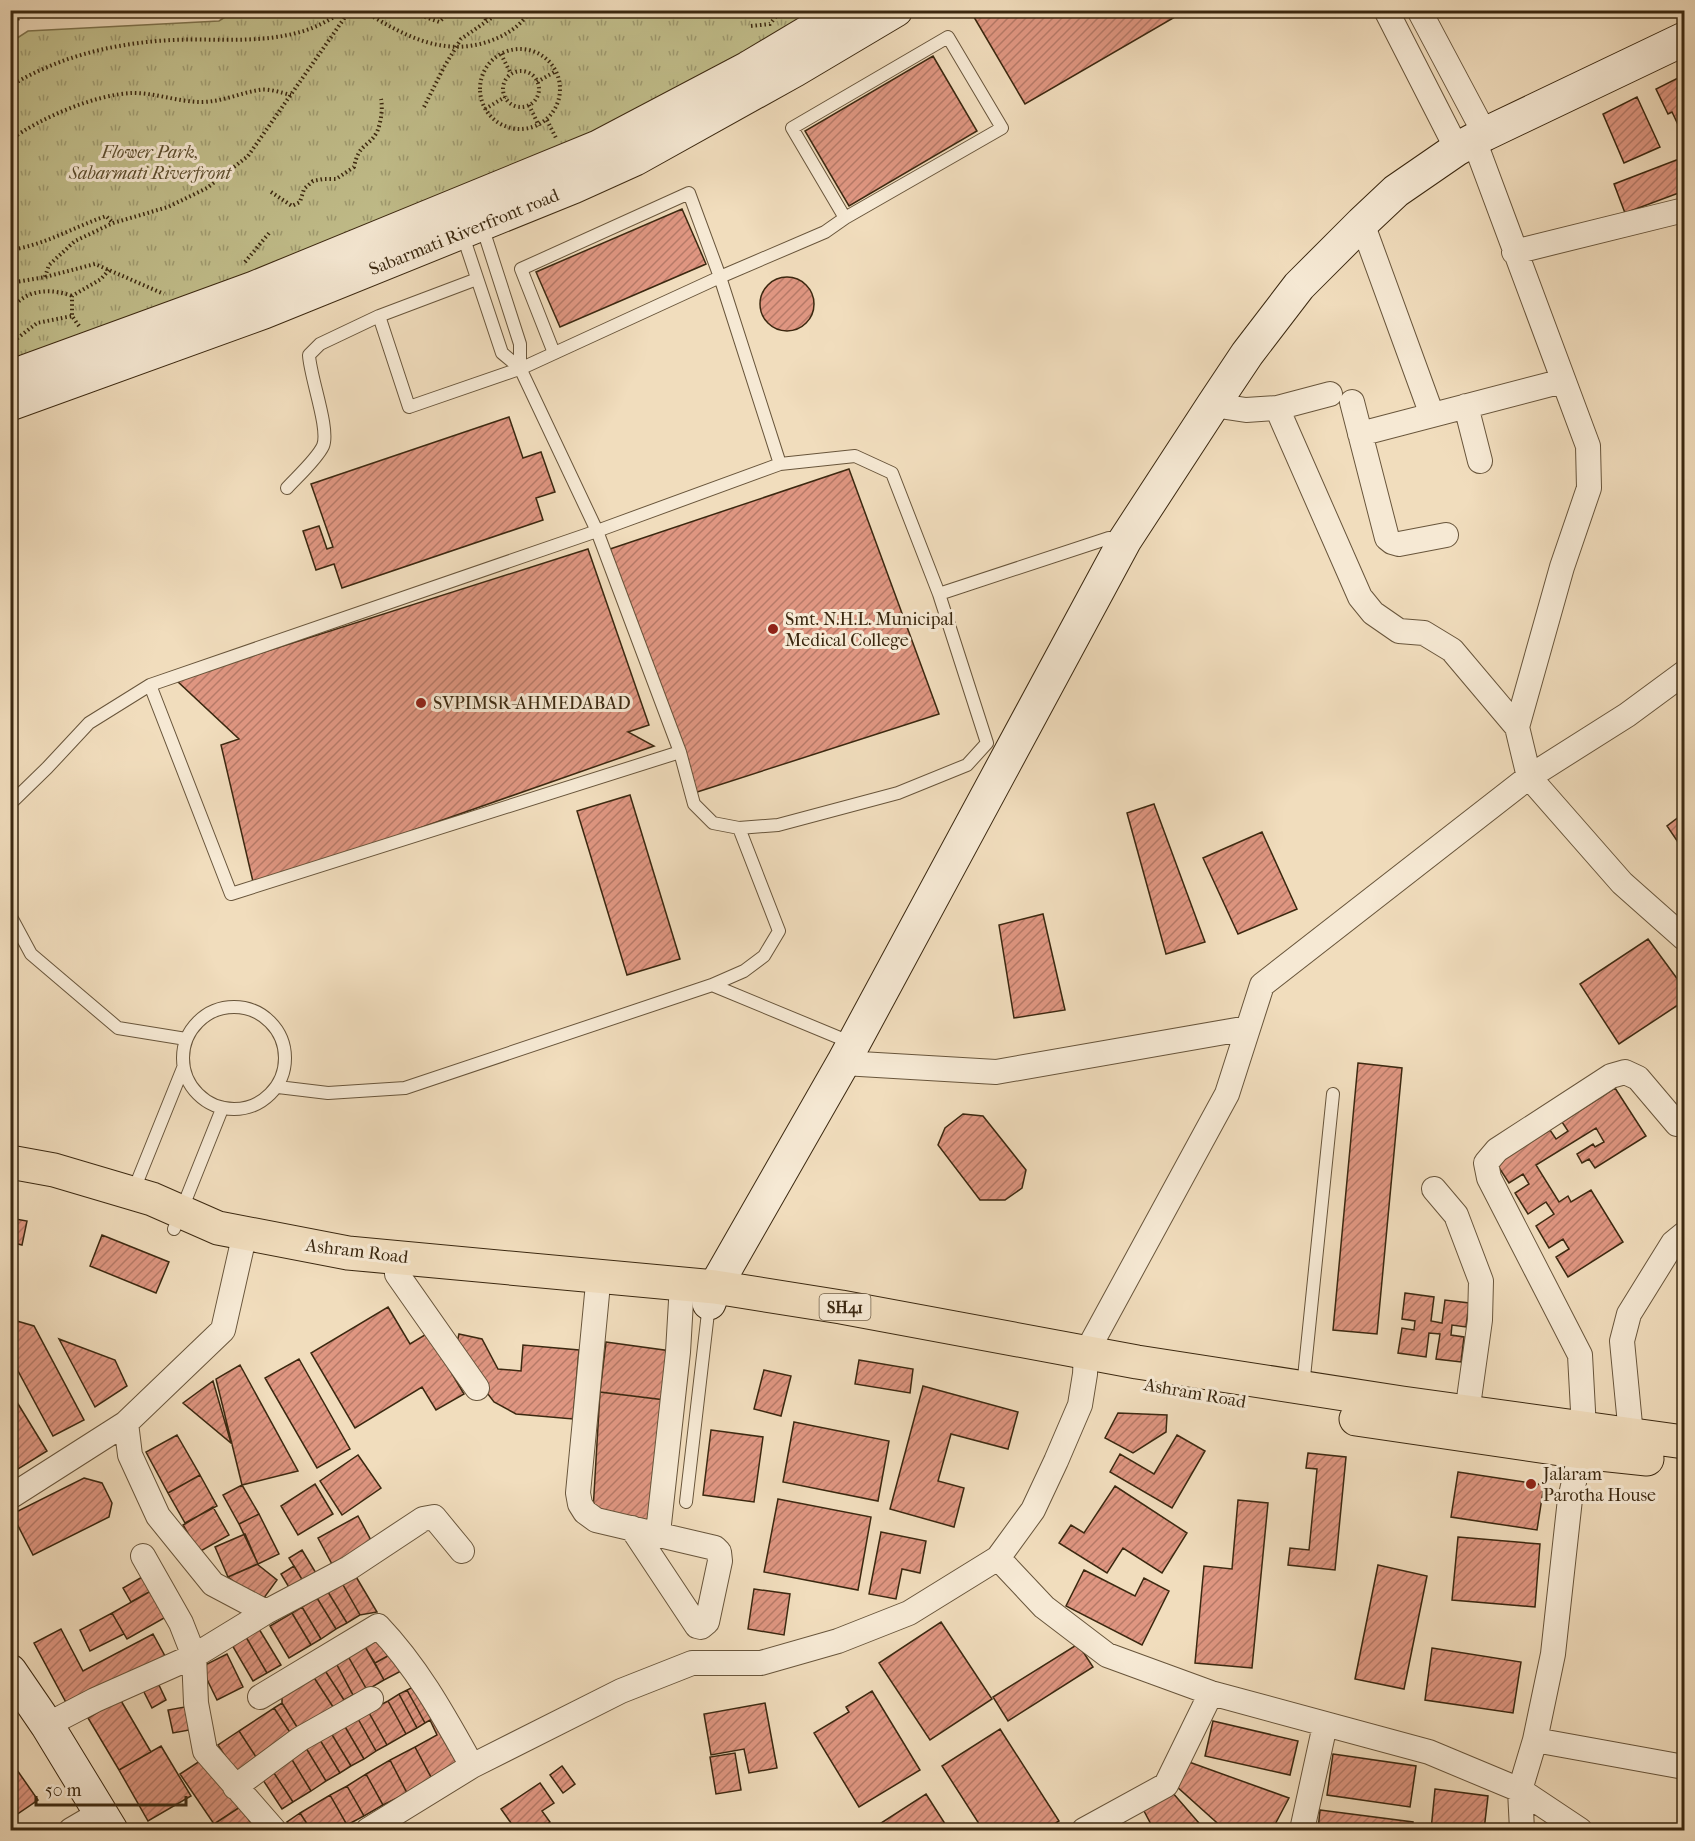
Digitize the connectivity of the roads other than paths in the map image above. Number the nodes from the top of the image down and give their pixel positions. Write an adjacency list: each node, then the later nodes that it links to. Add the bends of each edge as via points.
1 (845, 10): 7 (street, Sabarmati Riverfront road)
2 (896, 10): 7 (street, Sabarmati Riverfront road, via 634,159)
3 (1386, 10): 6 (street)
4 (1419, 10): 6 (street)
5 (1684, 39): 6 (street)
6 (1472, 141): 11 (street, via 1396,191); 12 (street)
7 (595, 163): 10 (street, Sabarmati Riverfront road)
8 (1684, 210): 12 (street)
9 (845, 218): 9 (lane, via 1002,128 948,37 792,129); 13 (lane, via 825,232)
10 (465, 222): 14 (lane); 17 (lane, via 520,344); 18 (street, Sabarmati Riverfront road, via 254,288); 20 (street, Sabarmati Riverfront road, via 264,312)
11 (1362, 223): 21 (street, via 1299,286); 24 (street)
12 (1514, 252): 19 (street)
13 (720, 277): 16 (lane); 16 (lane, via 689,193 531,264 521,269); 27 (lane)
14 (477, 279): 15 (lane); 17 (lane, via 502,353)
15 (379, 316): 17 (lane, via 409,407); 28 (lane, via 320,344 309,355 326,436 322,448)
16 (554, 353): 17 (lane)
17 (520, 368): 29 (lane)
18 (10, 376)
19 (1563, 381): 22 (street); 35 (street, via 1588,446 1589,488 1562,567)
20 (10, 404)
21 (1213, 405): 23 (street, via 1246,410); 31 (street)
22 (1466, 406): 24 (street); 26 (street)
23 (1277, 408): 25 (street, via 1341,398); 35 (street, via 1360,597 1373,613 1399,631 1424,633 1452,650)
24 (1432, 415): 25 (street)
25 (1360, 434): 30 (street, via 1387,538 1399,544)
26 (1480, 461)
27 (780, 464): 29 (lane); 32 (lane, via 855,456 892,472)
28 (287, 488)
29 (597, 531): 34 (lane); 36 (lane)
30 (1446, 535)
31 (1125, 540): 32 (lane, via 1109,538); 45 (street)
32 (939, 594): 39 (lane, via 987,743 967,765 898,793 778,825)
33 (1684, 673): 37 (street, via 1627,715)
34 (150, 685): 36 (lane, via 231,894); 38 (lane, via 89,723)
35 (1517, 727): 37 (street)
36 (680, 752): 39 (lane, via 694,804 713,823)
37 (1529, 777): 41 (street, via 1622,883); 43 (street, via 1262,985)
38 (10, 804)
39 (739, 828): 42 (lane, via 779,931 764,956 744,971)
40 (10, 915): 44 (lane, via 31,954 118,1028)
41 (1680, 926)
42 (712, 985): 45 (lane); 47 (lane, via 405,1088 328,1092)
43 (1248, 1028): 45 (street, via 996,1072); 61 (street, via 1227,1094)
44 (186, 1039): 46 (lane); 47 (lane, via 203,1016 230,1006 258,1012 279,1031 286,1059)
45 (848, 1053): 60 (street)
46 (183, 1068): 49 (lane, via 197,1094); 54 (lane)
47 (278, 1087): 49 (lane, via 253,1107)
48 (1333, 1094): 63 (lane)
49 (222, 1109): 55 (lane)
50 (1677, 1124): 67 (street, via 1638,1078 1625,1072 1611,1076 1497,1150 1486,1163 1489,1178 1580,1355)
51 (10, 1162): 54 (main road, Ashram Road / SH41, via 54,1170)
52 (10, 1184): 55 (main road, Ashram Road)
53 (1434, 1189): 64 (street, via 1456,1215 1481,1281 1480,1320)
54 (132, 1193): 55 (main road, Ashram Road / SH41)
55 (177, 1220): 57 (main road, Ashram Road / SH41, via 218,1228)
56 (1684, 1234): 66 (street, via 1673,1243 1629,1314 1622,1341)
57 (245, 1240): 58 (main road, Ashram Road, via 345,1269); 60 (main road, Ashram Road / SH41); 65 (street, via 223,1330)
58 (397, 1274): 59 (main road, Ashram Road); 62 (street)
59 (597, 1294): 60 (main road, Ashram Road); 72 (street, via 578,1493 580,1504 591,1518)
60 (702, 1297): 61 (main road, Ashram Road / SH41, via 841,1306); 71 (lane); 73 (street, via 678,1352)
61 (1085, 1364): 63 (main road, Ashram Road / SH41); 67 (main road, Ashram Road, via 1230,1400); 76 (street, via 1080,1405 1056,1461 1033,1510)
62 (477, 1388)
63 (1303, 1388): 64 (main road, Ashram Road / SH41)
64 (1467, 1413): 67 (main road, Ashram Road / SH41)
65 (126, 1423): 70 (street); 77 (street, via 130,1455 158,1516 213,1584)
66 (1631, 1436): 67 (main road, Ashram Road / SH41); 68 (main road, Ashram Road / SH41)
67 (1582, 1441): 69 (main road, Ashram Road); 85 (street, via 1570,1499 1552,1654)
68 (1684, 1442)
69 (1684, 1463)
70 (10, 1497)
71 (686, 1502)
72 (632, 1528): 73 (street); 73 (street, via 701,1627 707,1622 719,1552 710,1546)
73 (657, 1533)
74 (462, 1551): 77 (street, via 434,1517 423,1519 349,1569)
75 (143, 1556): 78 (street, via 181,1623)
76 (998, 1558): 80 (street, via 1044,1607 1107,1655); 86 (street, via 909,1612 838,1641 761,1663 693,1663 621,1691)
77 (266, 1612): 78 (street)
78 (194, 1656): 83 (street); 88 (street, via 196,1703 205,1750)
79 (10, 1671): 83 (street)
80 (1211, 1693): 84 (street); 94 (street, via 1166,1785)
81 (260, 1697): 86 (street, via 378,1626 438,1704)
82 (371, 1699): 88 (street, via 300,1739)
83 (47, 1725): 90 (street)
84 (1325, 1725): 89 (street, via 1429,1752); 95 (street)
85 (1535, 1740): 87 (street); 89 (street)
86 (472, 1766): 93 (street)
87 (1684, 1767)
88 (235, 1787): 92 (street)
89 (1520, 1790): 96 (street); 97 (street)
90 (105, 1822): 91 (street)
91 (71, 1830)
92 (274, 1830)
93 (369, 1830)
94 (1084, 1830)
95 (1302, 1830)
96 (1522, 1830)
97 (1580, 1830)

